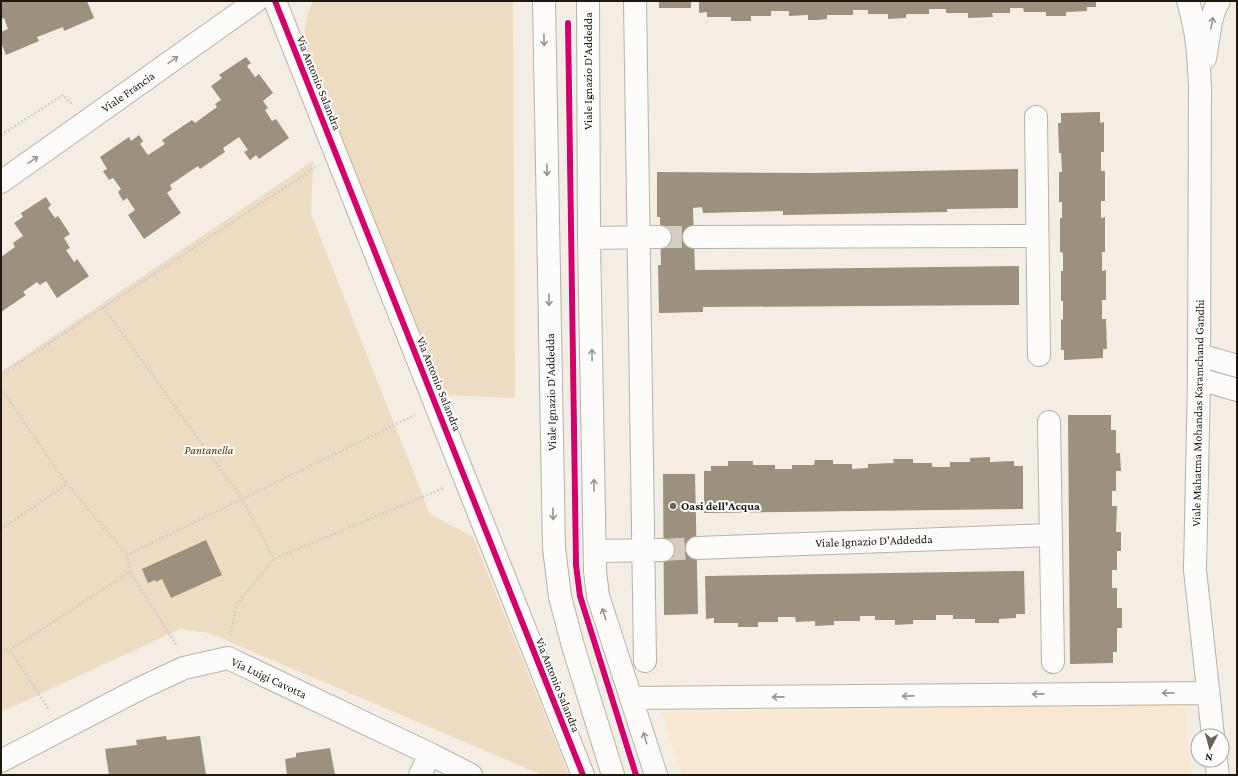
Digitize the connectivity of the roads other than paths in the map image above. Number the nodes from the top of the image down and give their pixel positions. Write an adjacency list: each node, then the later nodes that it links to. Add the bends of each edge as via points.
1 (256, 1): 10 (street, Viale Francia, one-way to 1)
2 (275, 1): 35 (street, Via Antonio Salandra)
3 (544, 1): 36 (street, Viale Ignazio D'Addedda, one-way to 36, via 554,548 560,597)
4 (588, 1): 15 (street, Viale Ignazio D'Addedda)
5 (635, 1): 12 (street)
6 (1188, 1): 8 (street, Viale Mahatma Mohandas Karamchand Gandhi, via 1199,50)
7 (1219, 1): 8 (street, Viale Mahatma Mohandas Karamchand Gandhi, one-way to 7, via 1212,22)
8 (1200, 89): 17 (street, Viale Mahatma Mohandas Karamchand Gandhi)
9 (1036, 117): 11 (street)
10 (1, 182)
11 (1037, 236): 14 (street); 16 (street)
12 (638, 237): 13 (street); 15 (street); 25 (street)
13 (660, 237)
14 (694, 237)
15 (589, 238): 24 (street, Viale Ignazio D'Addedda, one-way to 15)
16 (1039, 355)
17 (1200, 355): 18 (street); 19 (street, Viale Mahatma Mohandas Karamchand Gandhi)
18 (1237, 366)
19 (1200, 379): 20 (street); 28 (street, Viale Mahatma Mohandas Karamchand Gandhi, via 1195,570)
20 (1237, 390)
21 (1049, 422): 22 (street)
22 (1051, 535): 23 (street, Viale Ignazio D'Addedda); 27 (street)
23 (697, 548)
24 (596, 550): 25 (street); 29 (street, Viale Ignazio D'Addedda, one-way to 24, via 598,596)
25 (653, 550): 26 (street)
26 (645, 661)
27 (1053, 662)
28 (1207, 693): 29 (street, one-way to 29); 30 (street, Viale Mahatma Mohandas Karamchand Gandhi)
29 (632, 698): 37 (street, Viale Ignazio D'Addedda, one-way to 29)
30 (1212, 728)
31 (430, 754): 32 (street, Via Luigi Cavotta, via 228,658 184,668); 33 (street); 34 (street, Via Luigi Cavotta)
32 (1, 761)
33 (420, 775)
34 (471, 775)
35 (582, 775)
36 (613, 775)
37 (656, 775)

